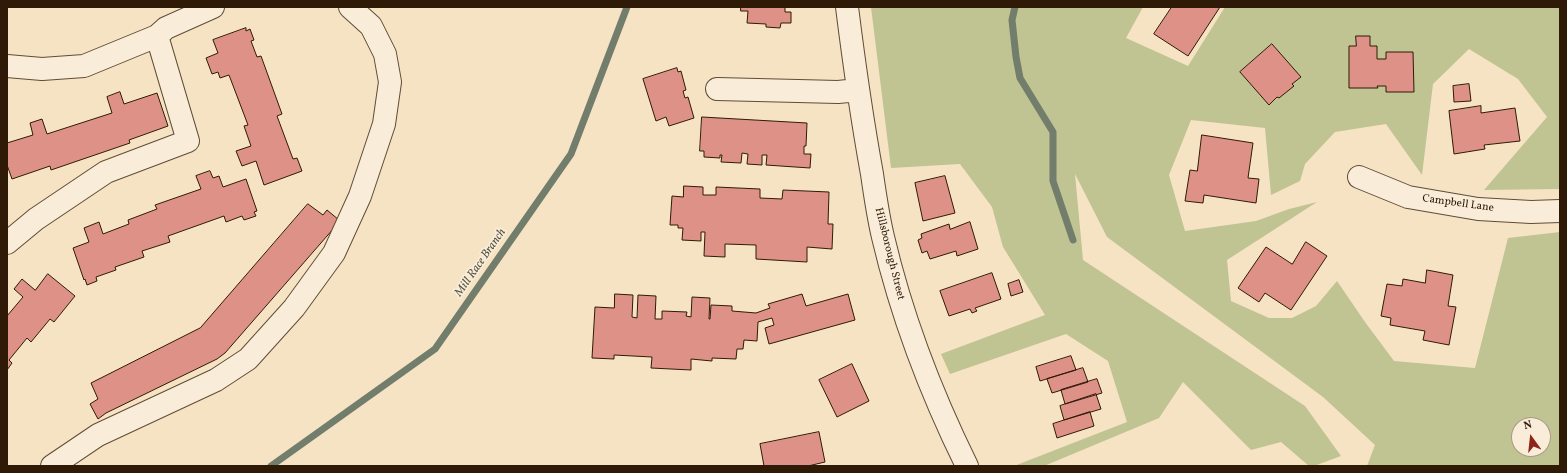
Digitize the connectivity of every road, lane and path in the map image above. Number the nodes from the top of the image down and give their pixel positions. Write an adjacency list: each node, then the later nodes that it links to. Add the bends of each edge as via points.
1 (213, 7): 4 (street, via 166,28)
2 (350, 7): 11 (street, via 371,26 385,54 390,82 384,124 360,196 334,253 294,308 248,359 216,380 98,435)
3 (846, 7): 7 (street, Hillsborough Street)
4 (157, 36): 5 (street, via 84,66 42,69); 10 (street, via 188,141 106,172 36,219)
5 (7, 66)
6 (717, 89): 7 (street, via 838,92)
7 (858, 90): 12 (street, Hillsborough Street, via 882,236 906,321 941,413)
8 (1359, 177): 9 (street, Campbell Lane, via 1408,196 1478,209)
9 (1560, 211)
10 (7, 243)
11 (52, 466)
12 (966, 466)

